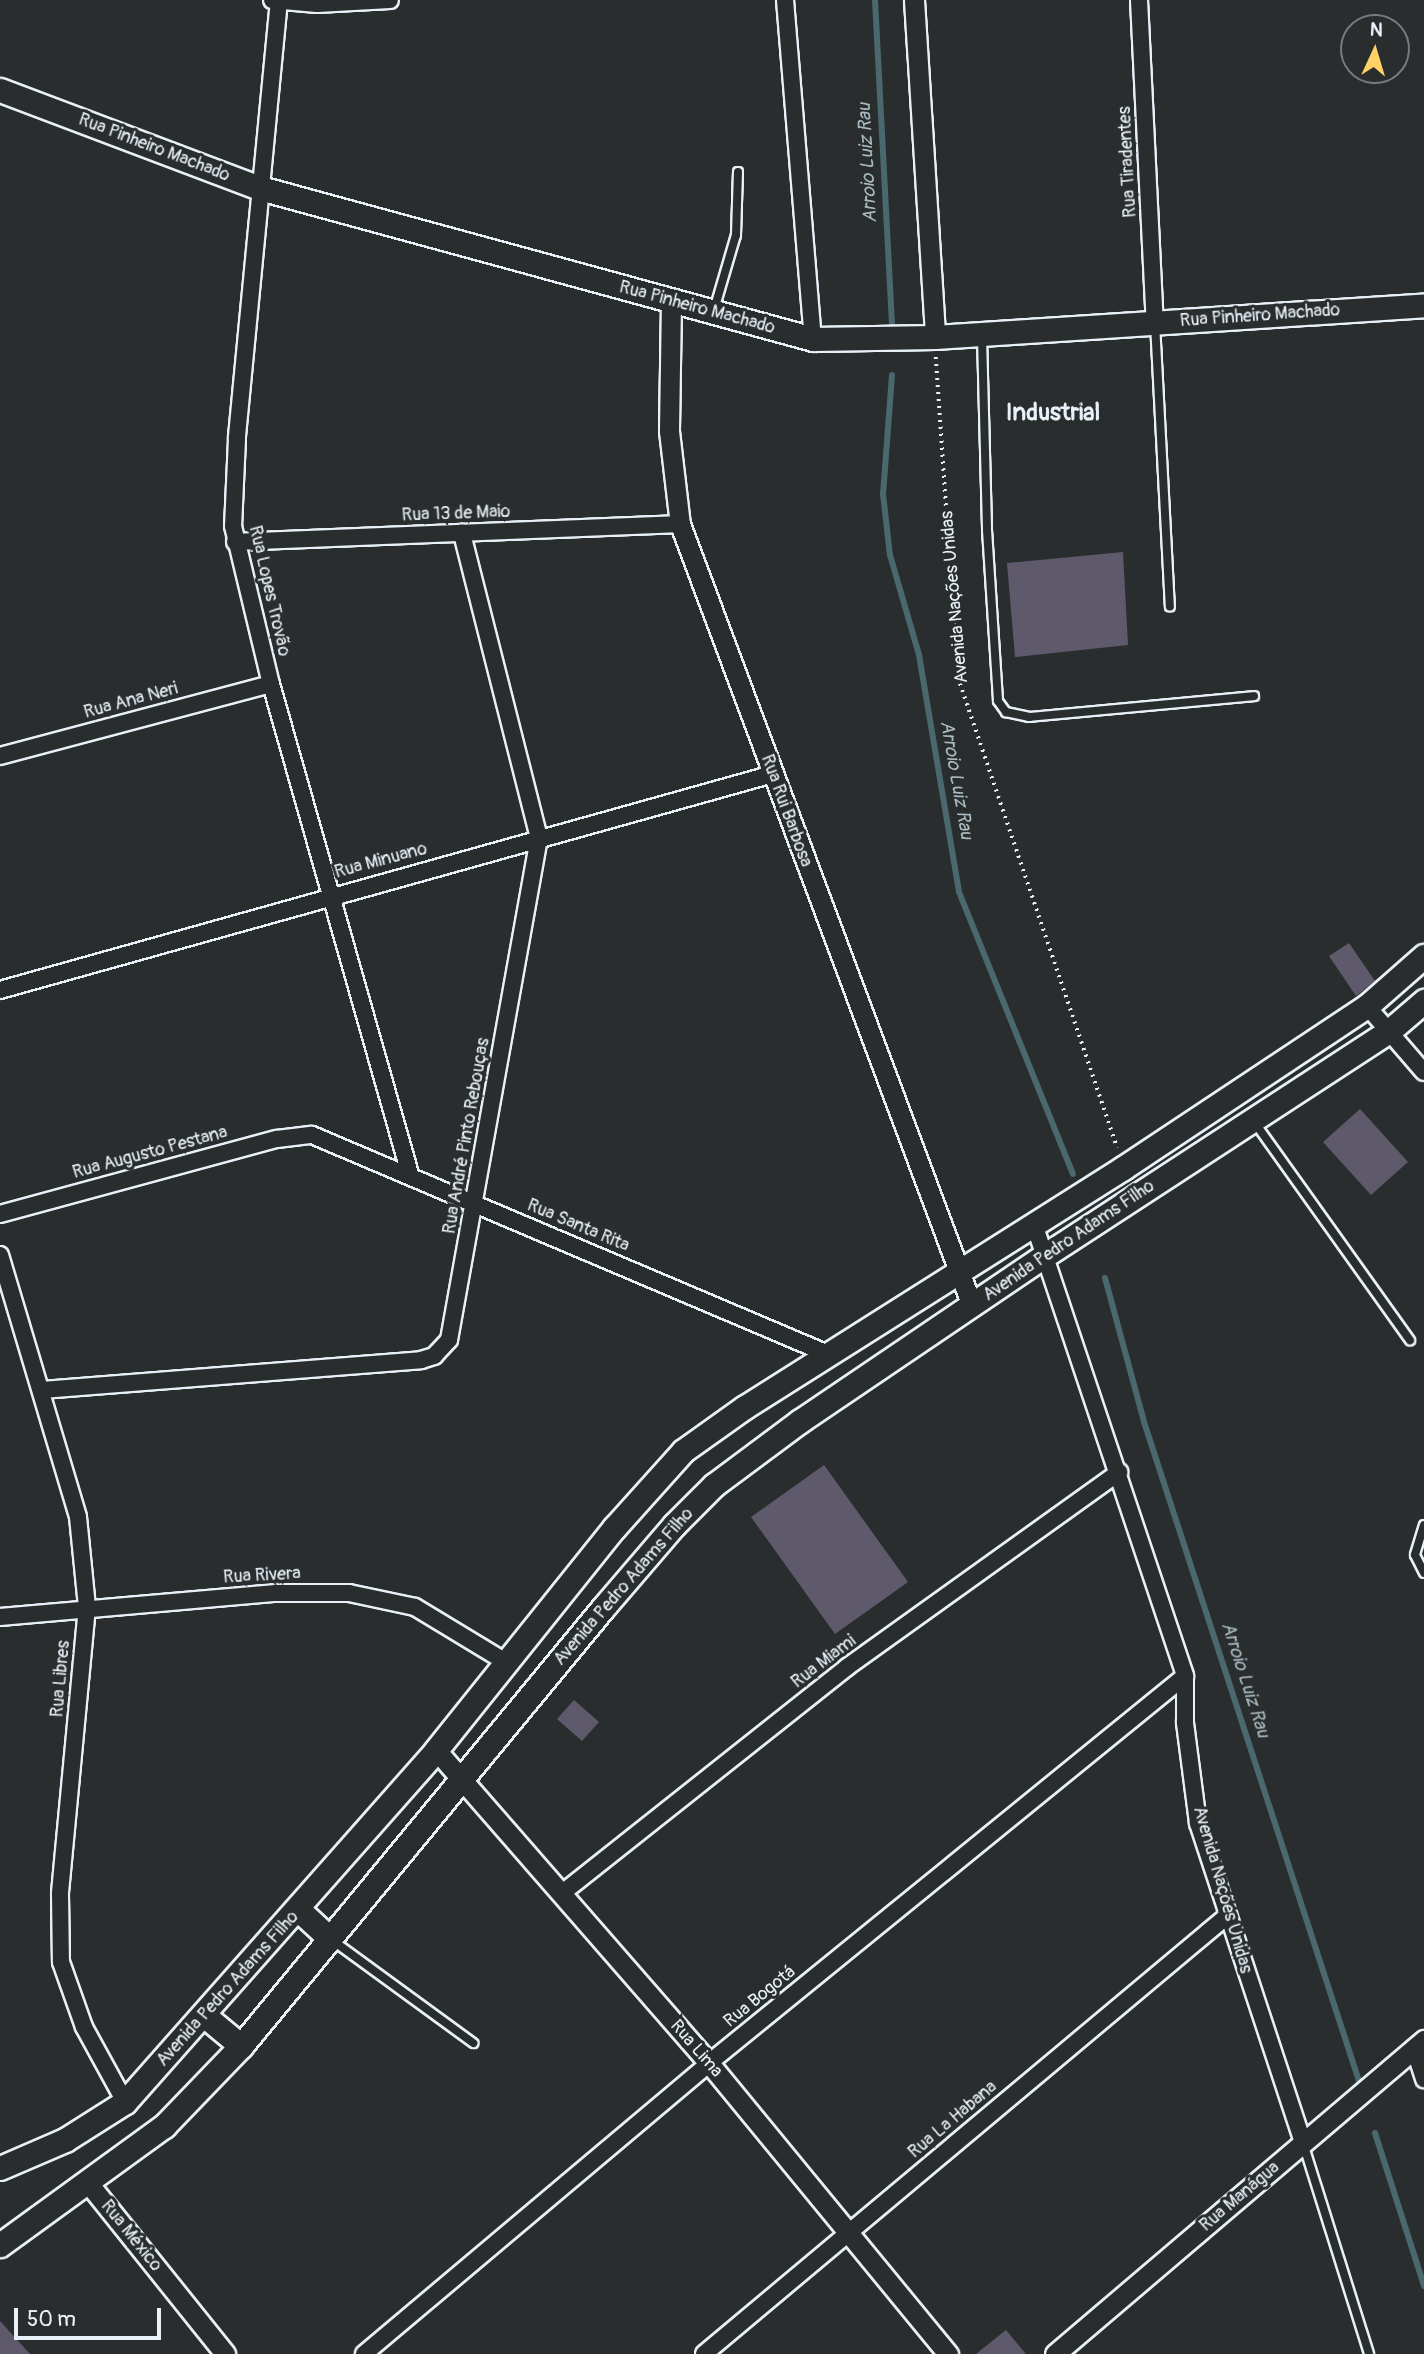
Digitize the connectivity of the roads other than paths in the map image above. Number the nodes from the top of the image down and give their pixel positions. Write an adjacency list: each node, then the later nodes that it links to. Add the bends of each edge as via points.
1 (390, 0): 5 (street)
2 (785, 0): 15 (street)
3 (914, 0): 14 (street)
4 (1139, 0): 12 (street, Rua Tiradentes)
5 (277, 1): 8 (street, Rua Lopes Trovão)
6 (0, 90): 8 (main road, Rua Pinheiro Machado)
7 (738, 172): 11 (lane, via 736,235)
8 (260, 188): 9 (main road, Rua Pinheiro Machado); 18 (street, Rua Lopes Trovão, via 237,439)
9 (671, 302): 11 (main road, Rua Pinheiro Machado); 16 (street, Rua Rui Barbosa, via 669,431)
10 (1424, 305): 12 (main road, Rua Pinheiro Machado)
11 (714, 313): 15 (main road, Rua Pinheiro Machado)
12 (1155, 323): 13 (main road, Rua Pinheiro Machado); 19 (lane)
13 (982, 334): 14 (main road, Rua Pinheiro Machado); 21 (lane, via 987,530 998,701 1006,712 1029,717)
14 (935, 337): 15 (main road, Rua Pinheiro Machado)
15 (813, 339)
16 (680, 524): 17 (street, Rua 13 de Maio); 23 (street, Rua Rui Barbosa)
17 (462, 533): 18 (street, Rua 13 de Maio); 24 (street, Rua André Pinto Rebouças)
18 (235, 542): 20 (street, Rua Lopes Trovão)
19 (1170, 607)
20 (271, 684): 22 (street, Rua Ana Neri); 25 (street, Rua Lopes Trovão)
21 (1254, 696)
22 (0, 756)
23 (773, 774): 24 (street, Rua Minuano); 42 (street, Rua Rui Barbosa)
24 (539, 838): 25 (street, Rua Minuano); 37 (street, Rua André Pinto Rebouças)
25 (331, 895): 27 (street, Rua Minuano); 36 (street, Rua Lopes Trovão)
26 (1424, 956): 29 (main road, Avenida Pedro Adams Filho)
27 (0, 990)
28 (1424, 1001): 30 (main road, Avenida Pedro Adams Filho)
29 (1367, 1006): 30 (street); 33 (main road, Avenida Pedro Adams Filho)
30 (1388, 1032): 31 (street); 32 (main road, Avenida Pedro Adams Filho)
31 (1424, 1072)
32 (1253, 1120): 35 (main road, Avenida Pedro Adams Filho); 44 (lane)
33 (1185, 1127): 35 (main road); 39 (main road, Avenida Pedro Adams Filho)
34 (312, 1135): 36 (street, Rua Santa Rita); 38 (street, Rua Augusto Pestana, via 277,1139)
35 (1202, 1153): 40 (main road, Avenida Pedro Adams Filho)
36 (410, 1174): 37 (street, Rua Santa Rita)
37 (474, 1202): 45 (street, Rua Santa Rita); 46 (street, Rua André Pinto Rebouças, via 453,1329 444,1348 434,1356)
38 (0, 1214)
39 (1034, 1224): 40 (street, Avenida Nações Unidas); 42 (main road, Avenida Pedro Adams Filho)
40 (1047, 1254): 43 (main road, Avenida Pedro Adams Filho); 47 (street, Avenida Nações Unidas)
41 (0, 1255): 46 (street, Rua Libres)
42 (959, 1272): 43 (street, Rua Rui Barbosa); 45 (main road, Avenida Pedro Adams Filho)
43 (972, 1306): 55 (main road, Avenida Pedro Adams Filho, via 800,1421 714,1485 674,1525)
44 (1410, 1340)
45 (828, 1354): 52 (main road, Avenida Pedro Adams Filho, via 683,1451 614,1528)
46 (42, 1390): 50 (street, Rua Libres, via 78,1517)
47 (1119, 1472): 53 (street, Avenida Nações Unidas); 56 (street, Rua Miami, via 847,1667)
48 (1424, 1525): 49 (lane, via 1415,1555)
49 (1424, 1573)
50 (87, 1607): 51 (street, Rua Rivera); 52 (street, Rua Rivera, via 276,1593 349,1593 415,1607); 66 (street, Rua Libres, via 60,1894 61,1962 84,2027)
51 (0, 1617)
52 (509, 1664): 54 (main road, Avenida Pedro Adams Filho)
53 (1185, 1676): 58 (street, Avenida Nações Unidas, via 1185,1723 1198,1823); 64 (street, Rua Bogotá)
54 (436, 1750): 55 (street, Rua Lima); 57 (main road, Avenida Pedro Adams Filho)
55 (464, 1777): 56 (street, Rua Lima); 59 (main road, Avenida Pedro Adams Filho)
56 (561, 1894): 64 (street, Rua Lima)
57 (299, 1910): 59 (main road); 60 (main road, Avenida Pedro Adams Filho)
58 (1227, 1916): 67 (street, Avenida Nações Unidas); 70 (street, Rua La Habana)
59 (329, 1938): 61 (lane); 63 (main road, Avenida Pedro Adams Filho)
60 (205, 2017): 63 (main road); 66 (main road, Avenida Pedro Adams Filho)
61 (472, 2043)
62 (1419, 2044): 65 (street); 67 (street, Rua Manágua)
63 (241, 2046): 69 (main road, Avenida Pedro Adams Filho, via 164,2126)
64 (709, 2063): 70 (street, Rua Lima); 73 (street, Rua Bogotá)
65 (1424, 2079)
66 (125, 2102): 68 (main road, Avenida Pedro Adams Filho, via 65,2140)
67 (1303, 2143): 76 (street, Rua Manágua); 77 (lane, Avenida Nações Unidas)
68 (0, 2168)
69 (89, 2184): 71 (main road, Avenida Pedro Adams Filho); 72 (street, Rua México)
70 (847, 2234): 74 (street, Rua La Habana); 75 (street, Rua Lima)
71 (0, 2245)
72 (225, 2354)
73 (364, 2354)
74 (704, 2354)
75 (948, 2354)
76 (1055, 2354)
77 (1369, 2354)

